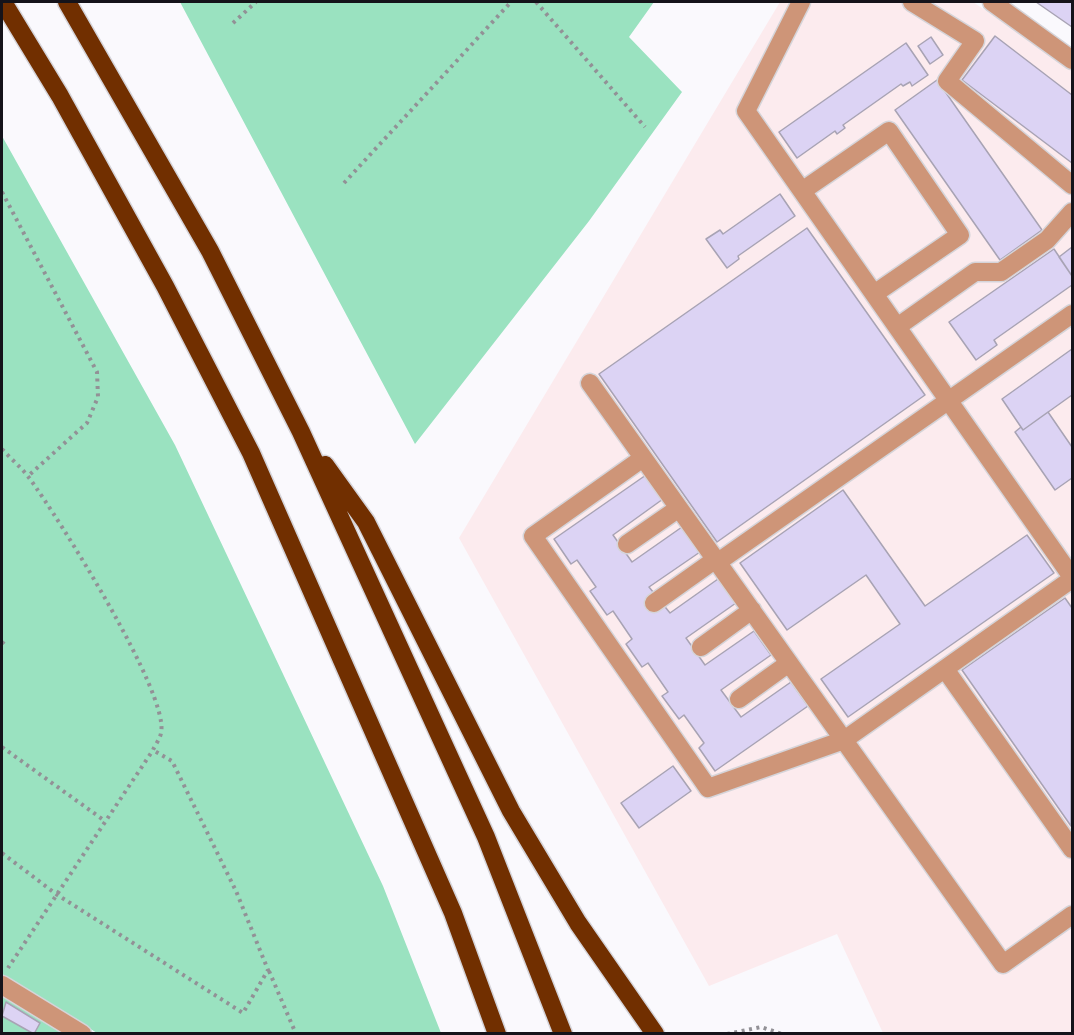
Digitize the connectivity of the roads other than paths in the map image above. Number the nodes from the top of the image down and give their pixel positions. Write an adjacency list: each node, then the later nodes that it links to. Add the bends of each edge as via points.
1 (3, 2): 32 (highway, via 165,286 251,453 453,913)
2 (67, 2): 15 (highway, via 210,251)
3 (801, 2): 8 (lane, via 746,111)
4 (912, 2): 7 (lane, via 975,41 947,81)
5 (992, 2): 6 (lane)
6 (1072, 60)
7 (1072, 185)
8 (802, 191): 10 (lane); 10 (lane, via 889,131 960,235)
9 (1072, 212): 12 (lane, via 1047,240 1001,272 975,272)
10 (874, 294): 12 (lane)
11 (1072, 314): 14 (lane)
12 (897, 327): 14 (lane)
13 (590, 382): 16 (lane)
14 (949, 400): 19 (lane); 20 (lane)
15 (301, 432): 33 (highway, via 486,837); 34 (highway, via 366,522 517,821 578,923)
16 (643, 458): 17 (lane); 27 (lane, via 533,536 708,788)
17 (679, 508): 18 (lane); 19 (lane)
18 (627, 544)
19 (717, 561): 21 (lane); 22 (lane)
20 (1072, 578): 25 (lane)
21 (654, 603)
22 (752, 610): 23 (lane); 24 (lane)
23 (701, 647)
24 (789, 663): 26 (lane); 27 (lane)
25 (945, 669): 27 (lane); 28 (lane)
26 (739, 699)
27 (844, 740): 29 (lane, via 1004,964)
28 (1072, 849)
29 (1072, 915)
30 (2, 980): 31 (lane)
31 (82, 1034)
32 (497, 1034)
33 (563, 1034)
34 (655, 1034)

